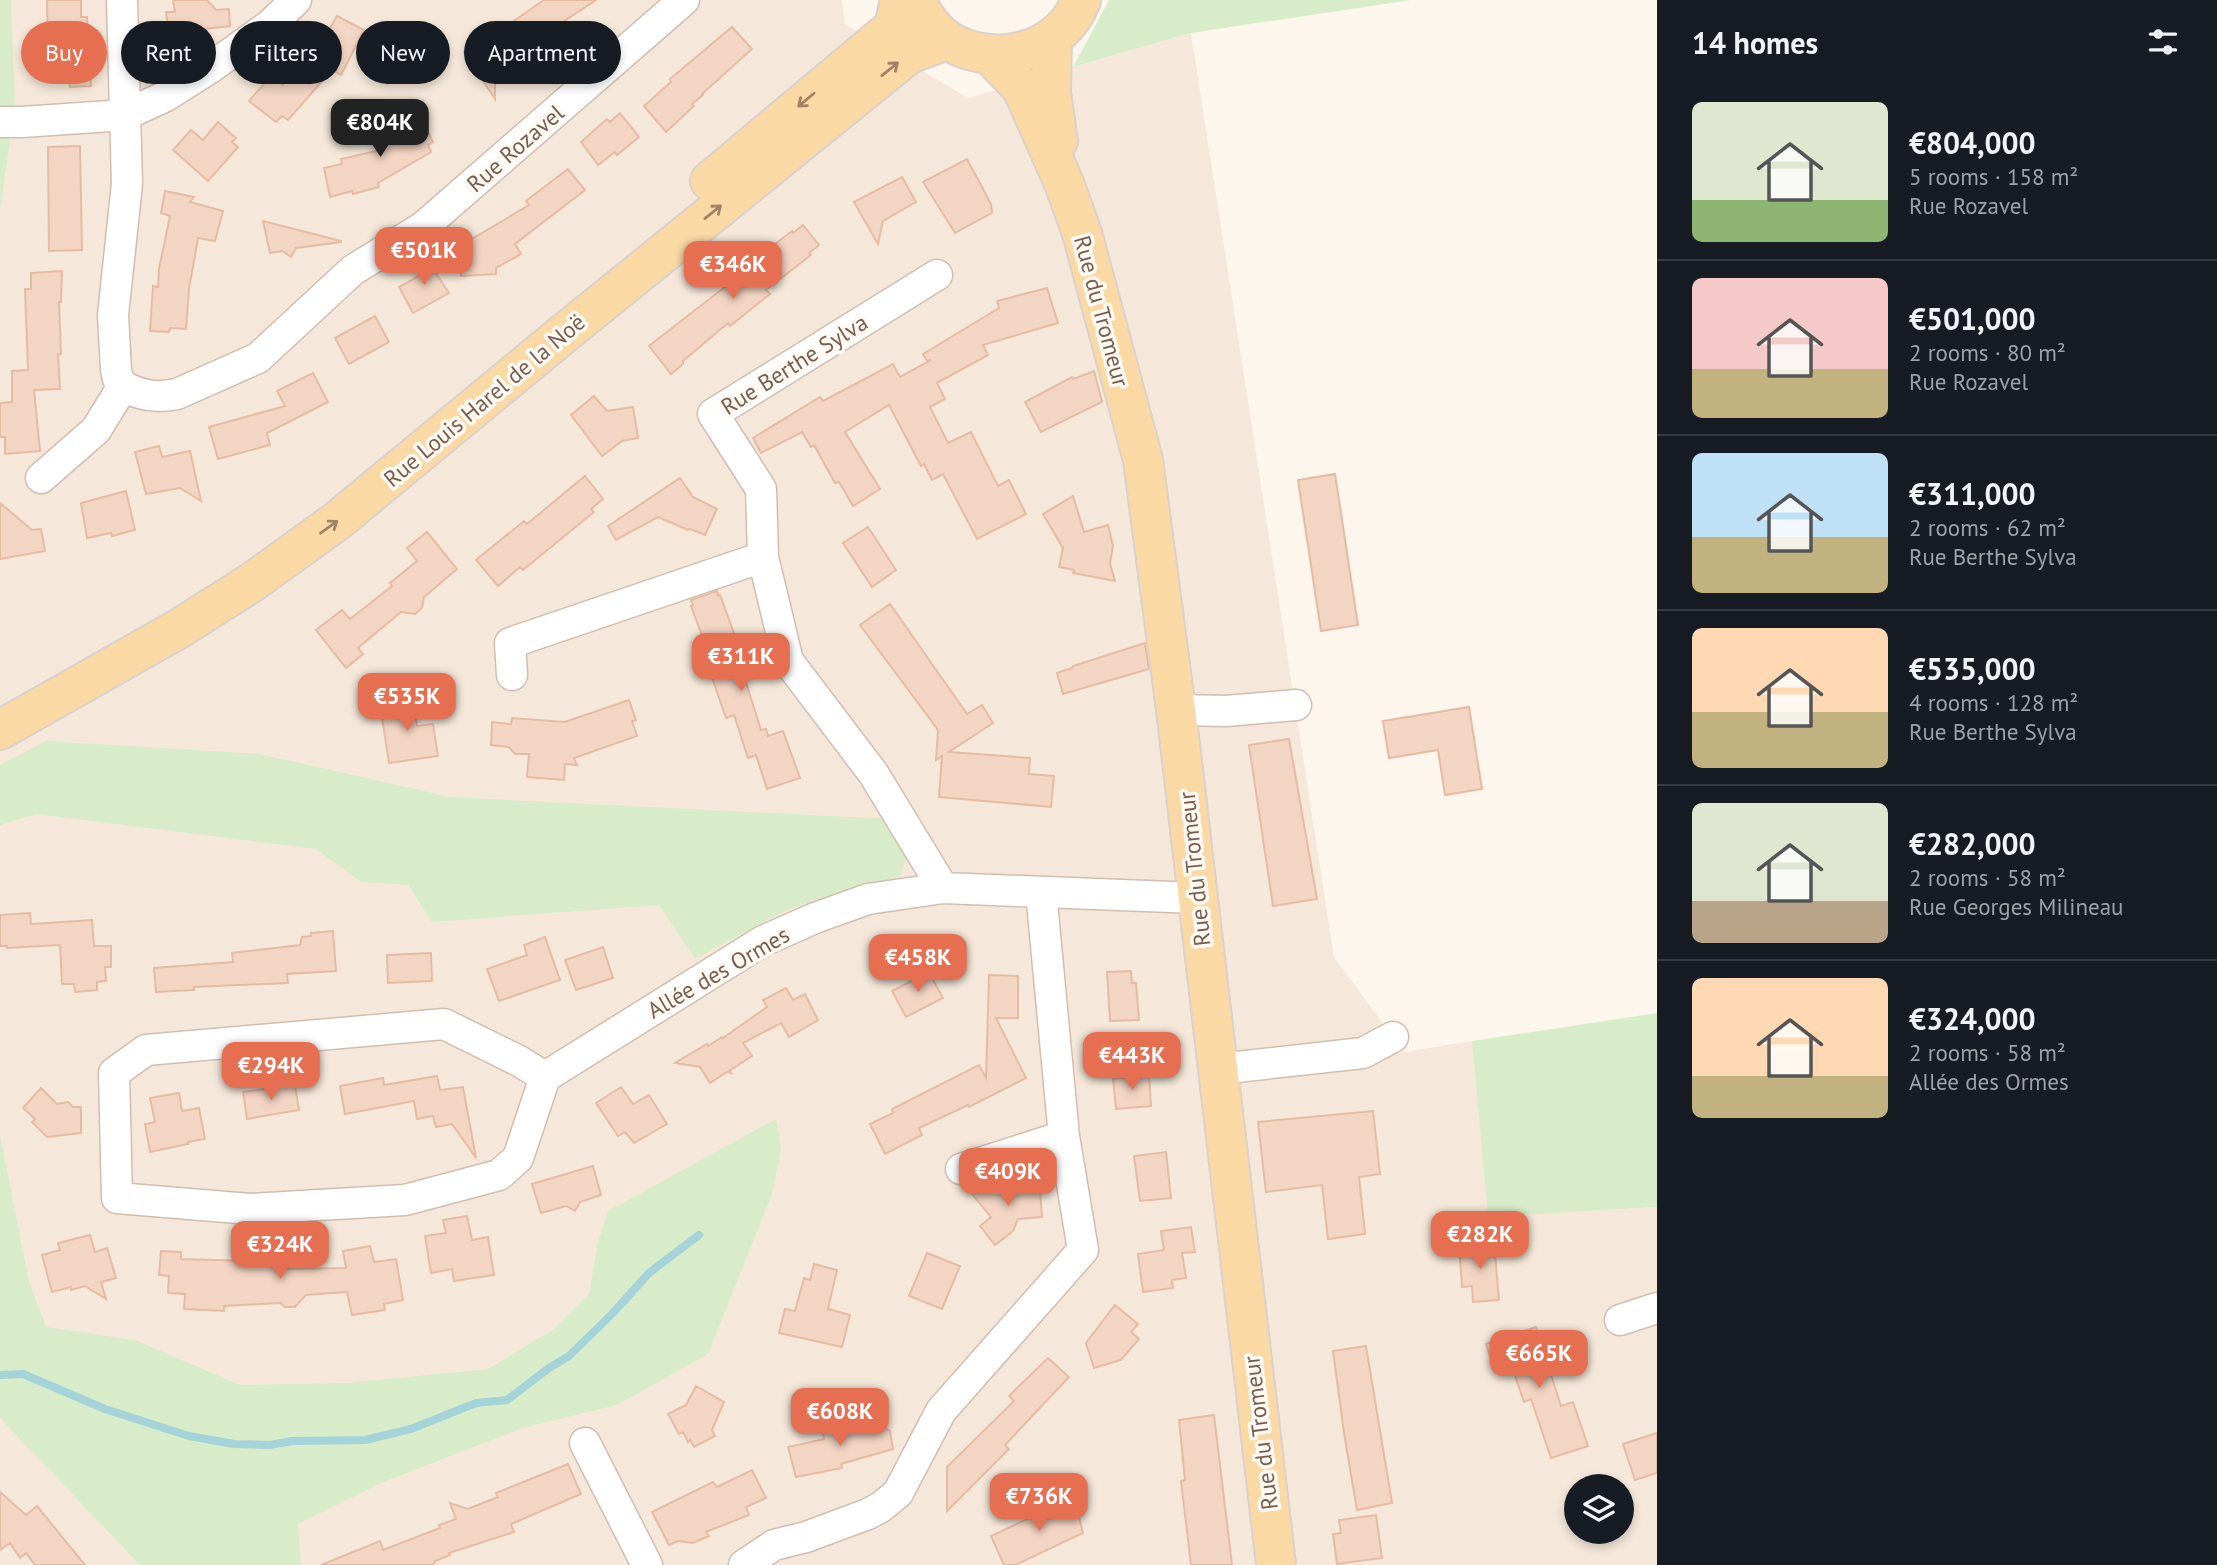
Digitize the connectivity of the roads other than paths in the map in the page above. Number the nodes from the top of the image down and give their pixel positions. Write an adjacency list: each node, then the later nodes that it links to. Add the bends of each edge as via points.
1 (122, 0): 10 (street)
2 (296, 0): 10 (street, via 210,68)
3 (684, 0): 14 (street, Rue Rozavel, via 423,227 353,270 258,358 177,394 148,396)
4 (900, 0): 18 (main road, Rue Louis Harel de la Noë, one-way to 18, via 894,27 375,460 181,602)
5 (915, 0): 8 (main road, via 926,21)
6 (1081, 0): 7 (main road, via 1077,12)
7 (1052, 38): 9 (main road, via 1023,53); 12 (main road, Rue du Tromeur, via 1051,93)
8 (947, 40): 9 (main road); 21 (main road, Rue Louis Harel de la Noë, one-way to 8, via 180,628 337,521 909,54)
9 (990, 55): 12 (main road, Rue du Tromeur, via 1022,88)
10 (125, 115): 11 (street); 14 (street, via 127,184 113,315 118,379)
11 (11, 122)
12 (1064, 183): 20 (main road, Rue du Tromeur, via 1082,233 1143,460)
13 (937, 275): 16 (street, Rue Berthe Sylva, via 713,414 761,489)
14 (123, 386): 15 (street, via 96,430)
15 (40, 478)
16 (763, 557): 17 (street, via 510,643); 22 (street, Rue Berthe Sylva, via 788,661 873,773)
17 (512, 675)
18 (0, 705)
19 (1296, 705): 20 (street)
20 (1176, 710): 24 (main road, Rue du Tromeur)
21 (0, 730)
22 (943, 887): 23 (street, Allée des Ormes); 27 (street, Allée des Ormes, via 869,900 763,941)
23 (1041, 892): 24 (street, Allée des Ormes); 28 (street)
24 (1197, 898): 26 (main road, Rue du Tromeur)
25 (1393, 1037): 26 (street, via 1363,1053)
26 (1218, 1069): 35 (main road, Rue du Tromeur)
27 (545, 1077): 27 (street, via 518,1158 499,1175 405,1200 250,1209 117,1198 114,1073 146,1050 444,1024)
28 (1064, 1136): 29 (street); 34 (street, via 1083,1250 941,1411 898,1493 868,1514 774,1545)
29 (961, 1169)
30 (1657, 1308): 31 (street)
31 (1620, 1320)
32 (585, 1443): 33 (street)
33 (647, 1565)
34 (744, 1565)
35 (1276, 1565)

